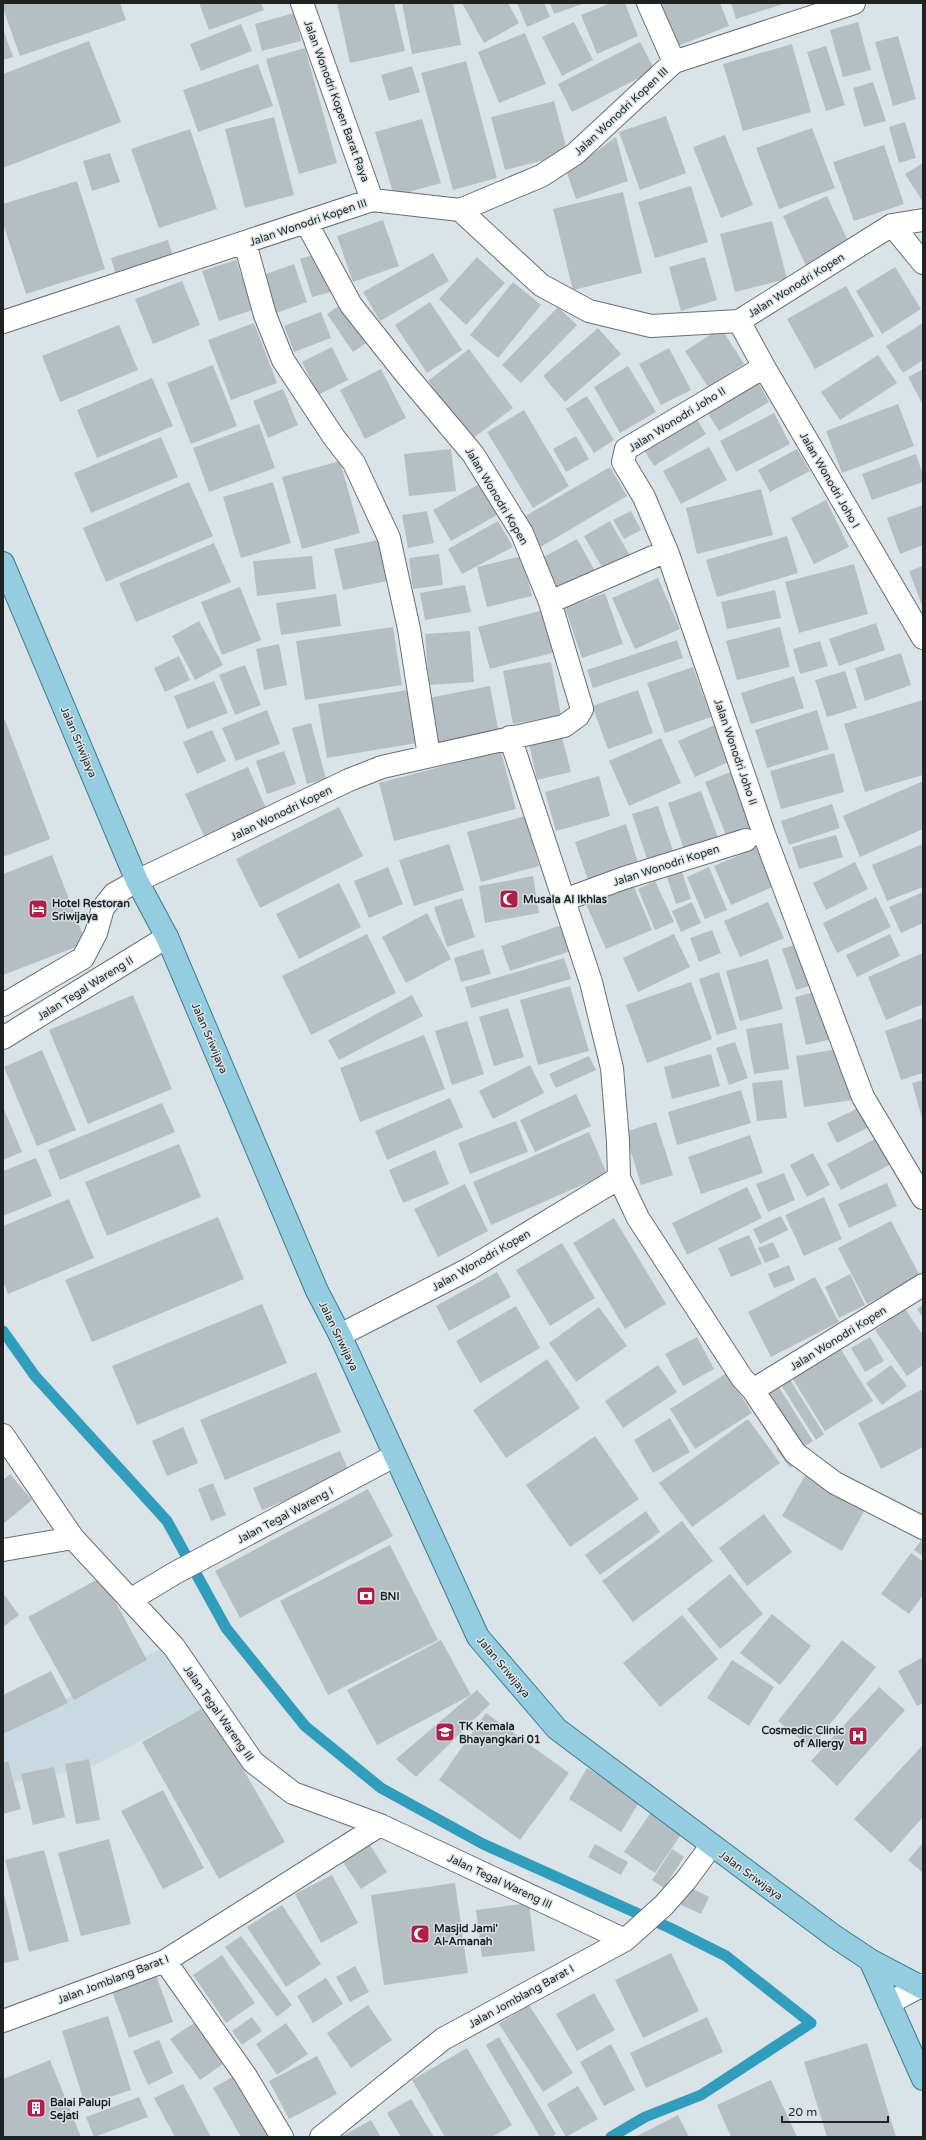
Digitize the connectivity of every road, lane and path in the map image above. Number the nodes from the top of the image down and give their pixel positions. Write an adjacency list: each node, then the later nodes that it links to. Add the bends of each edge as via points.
1 (302, 3): 5 (street, Jalan Wonodri Kopen Barat Raya)
2 (648, 3): 4 (street)
3 (854, 3): 4 (street, Jalan Wonodri Kopen III)
4 (674, 62): 6 (street, Jalan Wonodri Kopen III, via 575,154 541,176)
5 (372, 200): 6 (street, Jalan Wonodri Kopen III); 8 (street, Jalan Wonodri Kopen III)
6 (460, 210): 12 (street, Jalan Wonodri Kopen, via 541,285 589,311 651,326)
7 (923, 220): 9 (street, Jalan Wonodri Kopen)
8 (306, 222): 10 (street, Jalan Wonodri Kopen III); 17 (street, Jalan Wonodri Kopen, via 351,305 473,454 522,533)
9 (892, 225): 11 (street); 12 (street, Jalan Wonodri Kopen)
10 (245, 243): 13 (street, Jalan Wonodri Kopen III); 20 (street, via 265,315 283,360 354,464 389,538 409,629)
11 (923, 263)
12 (739, 321): 14 (street, Jalan Wonodri Joho I)
13 (3, 322)
14 (764, 367): 18 (street, Jalan Wonodri Joho I); 28 (street, Jalan Wonodri Joho II, via 626,449 623,462 644,497 668,554 764,834 863,1097)
15 (653, 557): 17 (street)
16 (3, 563): 22 (main road, Jalan Sriwijaya)
17 (550, 602): 19 (street, Jalan Wonodri Kopen, via 582,709 578,716 564,726)
18 (923, 638)
19 (510, 737): 20 (street, Jalan Wonodri Kopen); 23 (street)
20 (429, 756): 22 (street, Jalan Wonodri Kopen, via 382,767 349,780)
21 (746, 840): 23 (street, Jalan Wonodri Kopen, via 624,878)
22 (137, 881): 24 (main road, Jalan Sriwijaya); 25 (street, Jalan Wonodri Kopen, via 114,894 103,908 96,933 83,958)
23 (564, 900): 27 (street, via 591,982 612,1068)
24 (167, 937): 26 (street, Jalan Tegal Wareng II); 30 (main road, Jalan Sriwijaya, via 317,1291)
25 (3, 1005)
26 (3, 1038)
27 (619, 1178): 30 (street, Jalan Wonodri Kopen, via 469,1269); 31 (street, via 638,1218 742,1378)
28 (923, 1198)
29 (923, 1284): 31 (street, Jalan Wonodri Kopen)
30 (340, 1335): 33 (main road, Jalan Sriwijaya)
31 (753, 1390): 34 (street, via 795,1453 835,1483)
32 (3, 1434): 35 (street, Jalan Tegal Wareng III)
33 (394, 1456): 37 (street, Jalan Tegal Wareng I, via 175,1573); 39 (main road, Jalan Sriwijaya, via 478,1637 557,1729)
34 (923, 1528)
35 (73, 1538): 36 (street); 37 (street, Jalan Tegal Wareng III)
36 (3, 1550)
37 (130, 1600): 38 (street, Jalan Tegal Wareng III, via 174,1647 253,1762 293,1793)
38 (380, 1825): 40 (street, Jalan Tegal Wareng III); 42 (street, Jalan Jomblang Barat I)
39 (711, 1846): 40 (street, Jalan Jomblang Barat I, via 664,1905); 41 (main road, Jalan Sriwijaya)
40 (625, 1940): 48 (street, Jalan Jomblang Barat I, via 443,2039)
41 (870, 1960): 43 (main road, Jalan Sriwijaya); 44 (main road)
42 (165, 1961): 45 (street, Jalan Jomblang Barat I); 47 (street, via 245,2075)
43 (922, 1987): 44 (street)
44 (889, 2003): 46 (main road)
45 (3, 2021)
46 (923, 2079)
47 (282, 2137)
48 (321, 2137)

